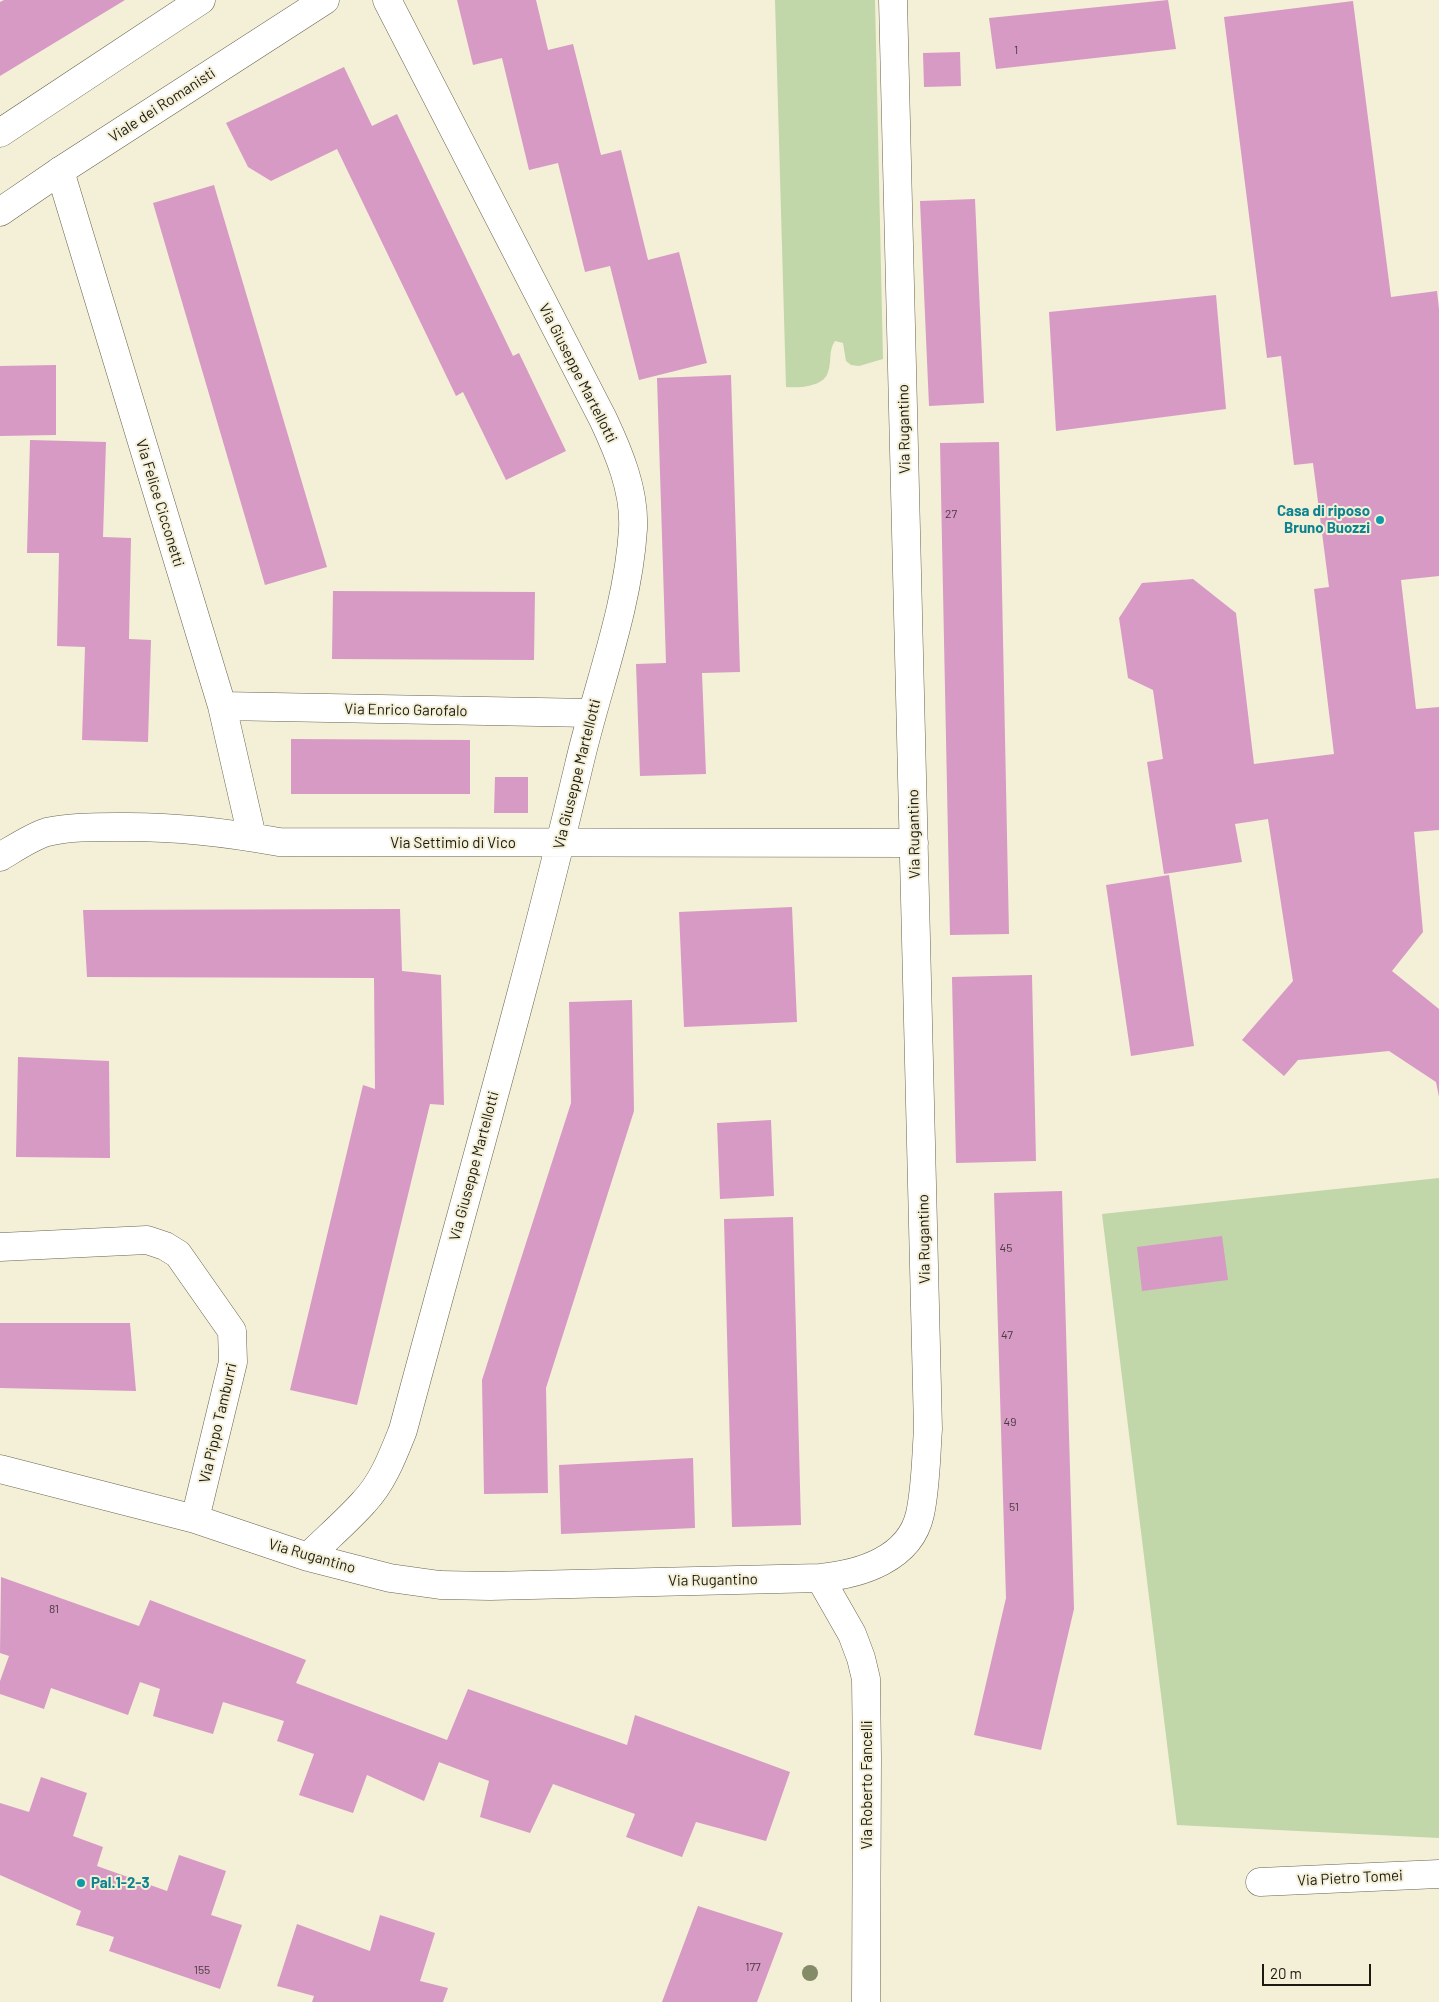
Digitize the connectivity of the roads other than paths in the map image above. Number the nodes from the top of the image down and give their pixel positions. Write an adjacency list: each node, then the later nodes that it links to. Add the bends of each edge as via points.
1 (201, 0): 5 (street)
2 (325, 0): 6 (street, Viale dei Romanisti)
3 (387, 0): 9 (street, Via Giuseppe Martellotti, via 600,412 627,478 633,527 630,558 615,628)
4 (892, 0): 11 (street, Via Rugantino)
5 (0, 133)
6 (60, 170): 7 (street, Viale dei Romanisti); 8 (street, Via Felice Cicconetti)
7 (0, 212)
8 (222, 706): 9 (street, Via Enrico Garofalo); 10 (street, Via Felice Cicconetti)
9 (591, 713): 12 (street, Via Giuseppe Martellotti)
10 (252, 837): 12 (street, Via Settimio di Vico, via 279,842); 13 (street, Via Settimio di Vico, via 143,827 92,827 48,832)
11 (914, 843): 12 (street, Via Settimio di Vico); 18 (street, Via Rugantino, via 928,1429 922,1503 911,1536 894,1553 857,1572)
12 (560, 844): 17 (street, Via Giuseppe Martellotti, via 403,1430 390,1464 375,1488)
13 (0, 857)
14 (0, 1247): 16 (street, Via Pippo Tamburri, via 147,1240 178,1254 225,1318 232,1331 233,1362)
15 (0, 1469): 16 (street, Via Rugantino)
16 (195, 1519): 17 (street, Via Rugantino)
17 (308, 1557): 18 (street, Via Rugantino, via 390,1578 456,1586)
18 (820, 1578): 21 (street, Via Roberto Fancelli, via 852,1634 866,1679)
19 (1439, 1874): 20 (street, Via Pietro Tomei)
20 (1260, 1882)
21 (866, 2002)

